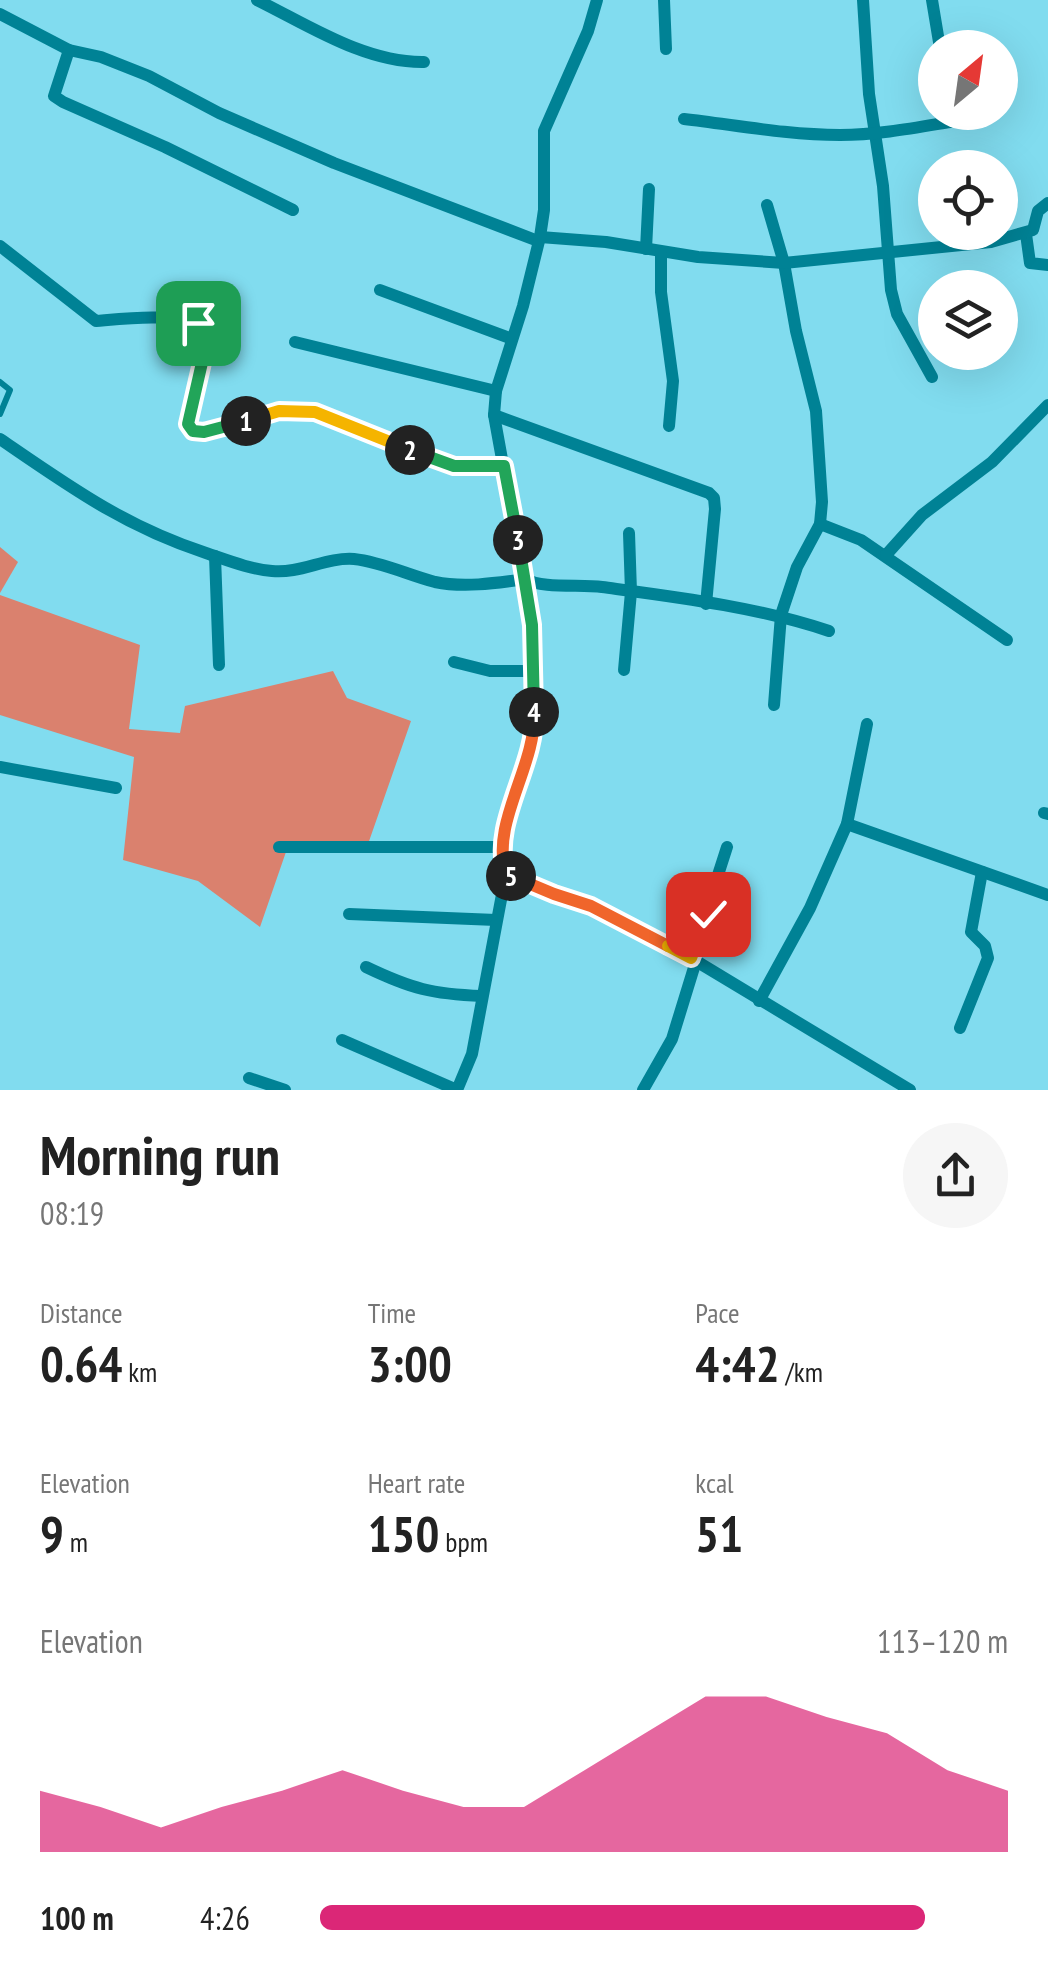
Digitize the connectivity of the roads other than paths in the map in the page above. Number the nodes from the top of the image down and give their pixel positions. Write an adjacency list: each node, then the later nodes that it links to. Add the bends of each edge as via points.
1 (256, 0): 10 (street, via 374,54)
2 (597, 0): 19 (street, via 544,130)
3 (664, 0): 8 (street)
4 (863, 0): 13 (street)
5 (932, 0): 7 (street)
6 (0, 14): 9 (street)
7 (937, 30)
8 (666, 49)
9 (69, 50): 17 (street, via 54,96); 19 (street, via 149,76 334,164)
10 (424, 62)
11 (684, 118): 13 (street, via 798,133)
12 (918, 127): 13 (street)
13 (875, 134): 23 (street)
14 (650, 189): 21 (street)
15 (1048, 203): 18 (street)
16 (767, 205): 24 (street)
17 (293, 210)
18 (1026, 234): 23 (street); 25 (street, via 1030,263)
19 (539, 239): 21 (street); 27 (street)
20 (0, 246): 37 (street, via 96,321 138,317 205,326 188,424 193,431 279,411 315,412 454,466)
21 (646, 249): 22 (street)
22 (661, 253): 24 (street); 35 (street, via 674,381)
23 (887, 253): 24 (street); 29 (street, via 897,314)
24 (784, 264): 38 (street, via 816,411)
25 (1048, 265)
26 (380, 290): 27 (street)
27 (512, 339): 31 (street)
28 (295, 342): 31 (street)
29 (932, 377)
30 (0, 382): 33 (lane, via 10,390)
31 (496, 391): 34 (street)
32 (1048, 405): 40 (street)
33 (0, 414)
34 (494, 415): 37 (street); 44 (street, via 710,493 715,509)
35 (669, 426)
36 (0, 440): 41 (street, via 124,521)
37 (504, 466): 42 (street)
38 (820, 524): 40 (street); 45 (street)
39 (629, 532): 43 (street)
40 (886, 555): 47 (street)
41 (214, 556): 42 (street, via 274,571 353,559 438,582); 49 (street)
42 (526, 579): 43 (street); 51 (street)
43 (631, 592): 44 (street); 50 (street)
44 (706, 604): 45 (street)
45 (780, 615): 46 (street); 52 (street)
46 (829, 631)
47 (1007, 640)
48 (454, 662): 51 (street)
49 (219, 665)
50 (624, 670)
51 (532, 671): 58 (street, via 535,731)
52 (774, 705)
53 (867, 724): 56 (street)
54 (0, 767): 55 (street)
55 (116, 788)
56 (847, 824): 60 (street); 68 (street)
57 (279, 847): 58 (street)
58 (504, 847): 61 (street)
59 (727, 847): 65 (street)
60 (982, 872): 62 (street); 69 (street, via 971,932 988,958)
61 (506, 873): 64 (street); 65 (street, via 591,906)
62 (1048, 895)
63 (348, 914): 64 (street)
64 (496, 920): 67 (street)
65 (694, 960): 68 (street); 74 (street, via 672,1038)
66 (366, 967): 67 (street, via 430,994)
67 (482, 996): 70 (street, via 472,1054 457,1090)
68 (759, 1001): 71 (street)
69 (960, 1028)
70 (342, 1040)
71 (885, 1074): 75 (street); 76 (street)
72 (249, 1078): 73 (street)
73 (285, 1090)
74 (643, 1090)
75 (876, 1090)
76 (910, 1090)

